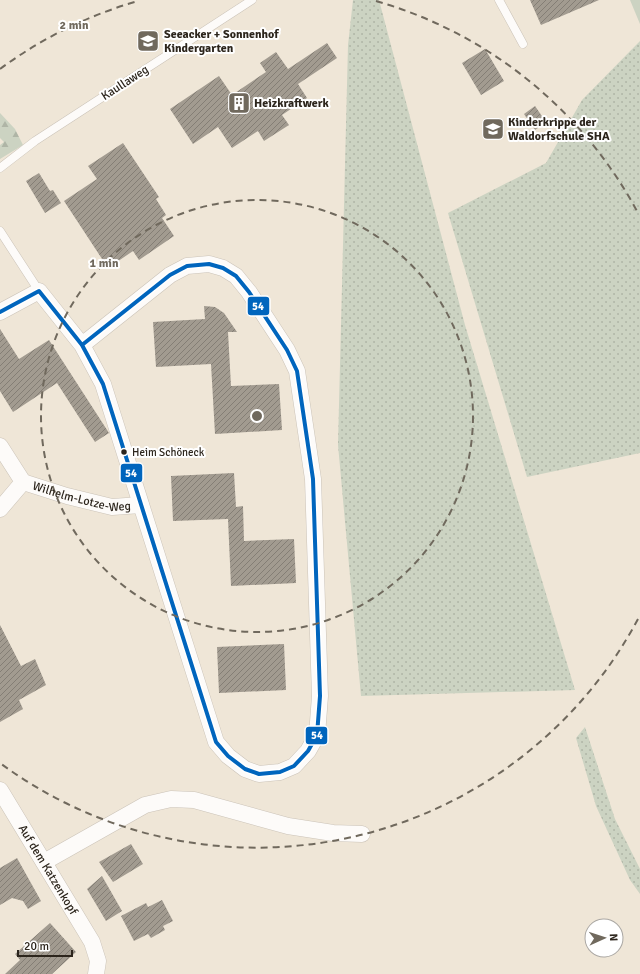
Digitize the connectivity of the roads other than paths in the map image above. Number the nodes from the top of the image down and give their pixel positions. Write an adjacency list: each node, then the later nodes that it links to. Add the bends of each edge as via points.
1 (252, 0): 4 (lane, Kaullaweg, via 35,141)
2 (499, 0): 3 (lane)
3 (523, 44)
4 (0, 168)
5 (0, 231): 6 (lane)
6 (38, 291): 7 (street); 8 (street, Wilhelm-Lotze-Weg)
7 (0, 312)
8 (82, 345): 11 (street, Wilhelm-Lotze-Weg, via 103,384); 11 (street, Wilhelm-Lotze-Weg, via 170,275 188,266 209,264 223,268 236,276 287,350 297,371 313,479 320,696 317,735 308,751 294,766 280,772 260,774 245,769 228,756 216,742)
9 (0, 446): 10 (street, Wilhelm-Lotze-Weg)
10 (23, 482): 11 (street, Wilhelm-Lotze-Weg, via 112,507); 12 (street, Wilhelm-Lotze-Weg)
11 (141, 505)
12 (0, 509)
13 (0, 790): 14 (street, Auf dem Katzenkopf)
14 (6, 813): 16 (street, Auf dem Katzenkopf)
15 (362, 834): 16 (street, via 334,833 288,826 194,800 171,799 145,805)
16 (44, 862): 17 (street, Auf dem Katzenkopf, via 92,942 98,961)
17 (96, 974)

